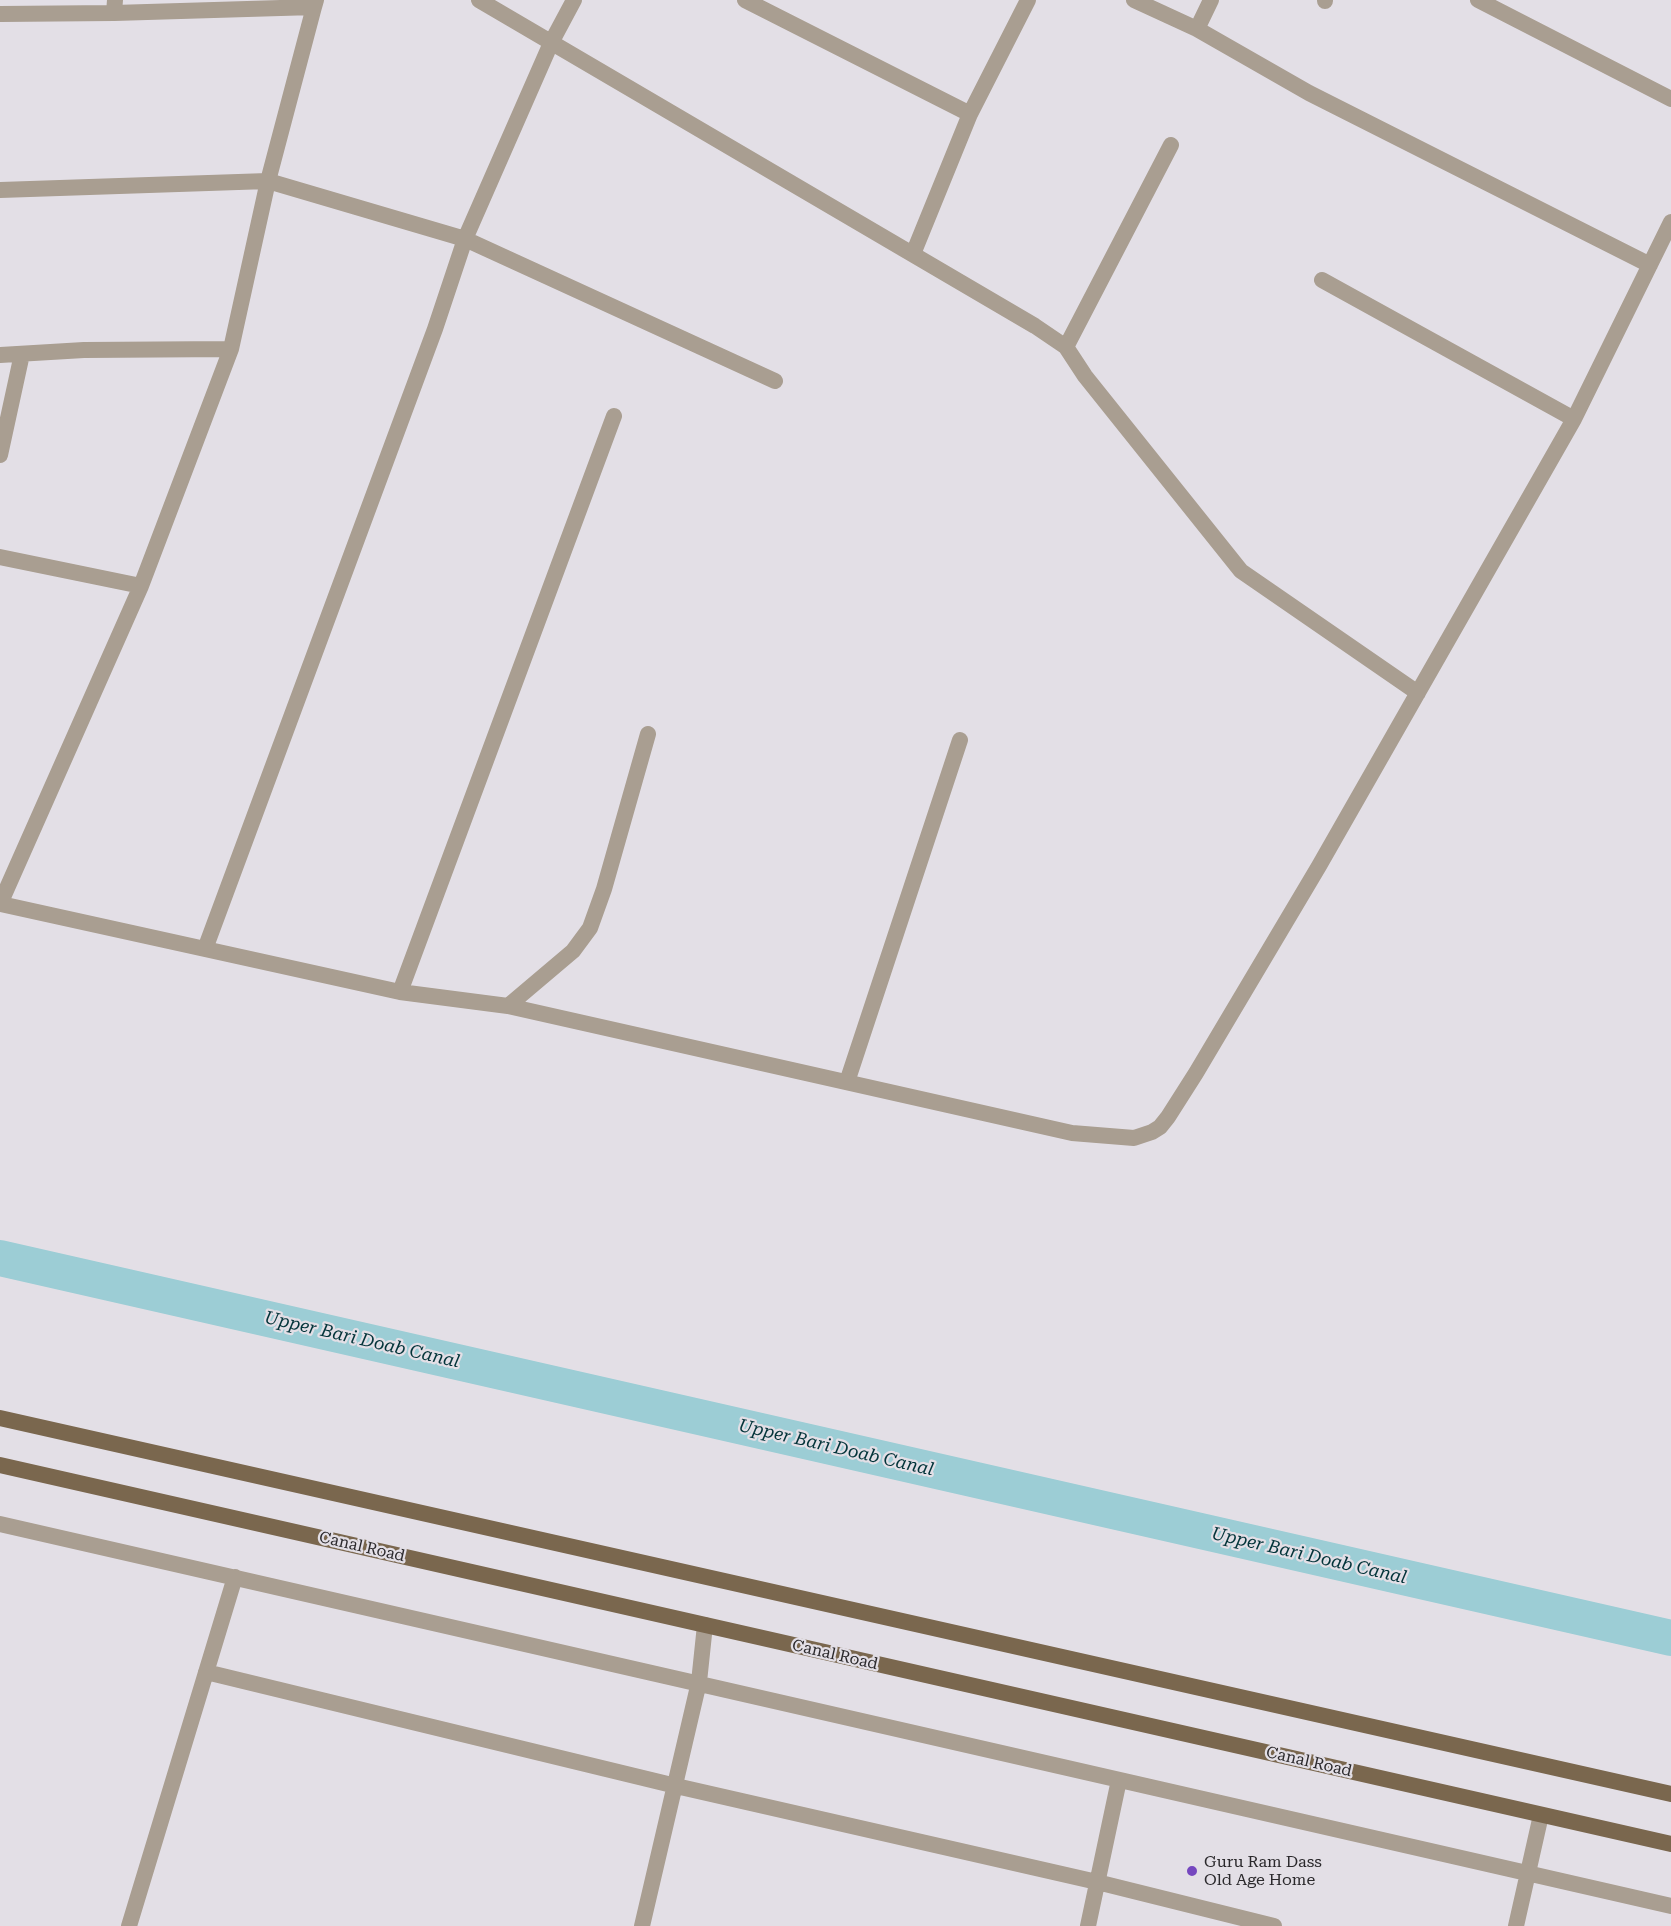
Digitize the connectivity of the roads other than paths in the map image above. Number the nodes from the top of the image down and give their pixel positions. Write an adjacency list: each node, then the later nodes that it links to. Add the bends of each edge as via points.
1 (478, 0): 12 (street)
2 (574, 0): 12 (street)
3 (745, 0): 14 (street)
4 (1028, 0): 14 (street)
5 (1134, 0): 11 (street)
6 (1211, 0): 11 (street)
7 (1478, 0): 13 (street)
8 (315, 4): 9 (street); 16 (street)
9 (114, 6): 10 (street)
10 (0, 14)
11 (1197, 29): 21 (street, via 1309,93)
12 (551, 44): 19 (street); 20 (street)
13 (1671, 99)
14 (970, 114): 20 (street)
15 (1171, 145): 23 (street)
16 (268, 181): 17 (street); 19 (street); 24 (street)
17 (0, 190)
18 (1671, 222): 21 (street)
19 (465, 239): 27 (street); 37 (street)
20 (913, 254): 23 (street)
21 (1650, 265): 29 (street)
22 (1322, 280): 29 (street)
23 (1066, 347): 33 (street, via 1241,571)
24 (231, 349): 25 (street); 32 (street)
25 (22, 354): 26 (street); 30 (street)
26 (0, 355)
27 (775, 381)
28 (614, 416): 38 (street)
29 (1574, 419): 33 (street)
30 (0, 455)
31 (0, 557): 32 (street)
32 (141, 586): 36 (street)
33 (1418, 693): 40 (street, via 1233,1011 1160,1127 1134,1138 1072,1132)
34 (648, 734): 39 (street, via 590,928 573,951)
35 (960, 740): 40 (street)
36 (1, 904): 37 (street)
37 (205, 949): 38 (street)
38 (400, 992): 39 (street)
39 (508, 1006): 40 (street)
40 (848, 1082)
41 (0, 1418): 50 (main road)
42 (0, 1465): 45 (main road, Canal Road)
43 (0, 1524): 44 (street)
44 (235, 1577): 46 (street); 47 (street)
45 (705, 1625): 47 (street); 51 (main road, Canal Road)
46 (206, 1672): 49 (street); 56 (street)
47 (699, 1682): 48 (street); 49 (street)
48 (1119, 1780): 53 (street); 54 (street)
49 (676, 1786): 54 (street); 57 (street)
50 (1671, 1794)
51 (1541, 1815): 52 (main road, Canal Road); 53 (street)
52 (1671, 1844)
53 (1528, 1875): 55 (street); 60 (street)
54 (1097, 1882): 58 (street); 59 (street)
55 (1671, 1906)
56 (129, 1926)
57 (642, 1926)
58 (1088, 1926)
59 (1274, 1926)
60 (1516, 1926)

